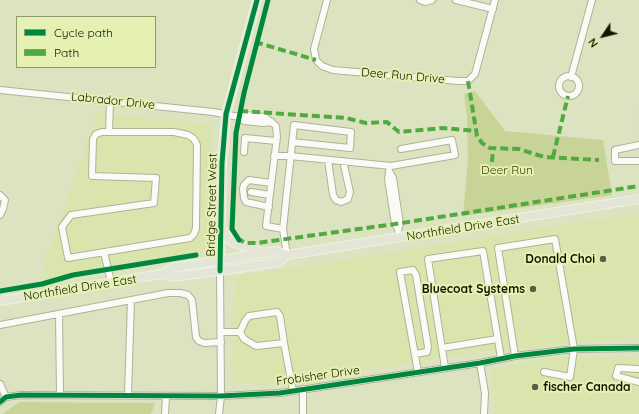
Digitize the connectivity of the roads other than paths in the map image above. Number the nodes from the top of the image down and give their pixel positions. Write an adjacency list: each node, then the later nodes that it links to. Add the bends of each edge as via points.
1 (257, 0): 12 (main road, Bridge Street West)
2 (327, 0): 8 (street, Deer Run Drive, via 314,49 316,60 322,66 333,70 458,81 468,81 475,74)
3 (420, 0): 4 (street)
4 (432, 0)
5 (456, 0): 8 (street)
6 (495, 0): 8 (street, Deer Run Drive)
7 (592, 0): 9 (street)
8 (493, 9)
9 (571, 77)
10 (0, 90): 11 (street, Labrador Drive)
11 (110, 101): 12 (street, Labrador Drive); 13 (street)
12 (226, 114): 14 (street, Labrador Drive, via 265,117 276,126); 32 (main road, Bridge Street West)
13 (109, 132): 35 (street, via 174,132 194,139 197,145 196,228 194,234 184,240); 35 (street, via 96,134 93,139 92,176 156,178 154,203 71,215 65,222 62,227 68,258)
14 (276, 141): 18 (street, via 245,138); 19 (street)
15 (292, 142): 15 (street, via 294,126 351,132 350,148); 20 (street)
16 (639, 145): 23 (street, via 615,150 615,161)
17 (401, 149): 24 (street, via 452,140 455,155)
18 (244, 152)
19 (274, 156): 20 (street); 25 (street)
20 (290, 156): 21 (street); 33 (street)
21 (328, 160): 22 (street); 22 (street, via 333,195 336,200 342,202 348,199 350,192)
22 (343, 161): 24 (street)
23 (639, 161)
24 (389, 169): 34 (street, via 388,179)
25 (271, 183): 27 (street); 30 (street, via 249,180 242,189 246,202)
26 (252, 192): 27 (street)
27 (270, 194): 30 (street)
28 (0, 195): 31 (street, via 4,200)
29 (639, 199): 34 (main road, Northfield Drive East)
30 (269, 207): 33 (street, via 266,226)
31 (0, 215)
32 (221, 229): 36 (main road, via 232,242); 38 (main road, Bridge Street West)
33 (283, 229): 37 (street)
34 (399, 238): 37 (main road, Northfield Drive East)
35 (104, 252): 41 (street)
36 (264, 253): 37 (main road, Northfield Drive East, via 276,251); 38 (main road, Northfield Drive East)
37 (287, 255): 39 (main road, Northfield Drive East, via 279,262)
38 (220, 261): 39 (main road, Bridge Street West); 40 (main road, Northfield Drive East, via 172,268)
39 (220, 271): 40 (main road, Northfield Drive East, via 173,278); 46 (street, Bridge Street West)
40 (161, 274): 41 (main road, Northfield Drive East)
41 (111, 282): 43 (main road, Northfield Drive East)
42 (131, 300): 44 (street); 49 (street, via 168,293 188,295 192,300 196,337 204,343); 67 (street)
43 (0, 301)
44 (59, 314): 45 (street); 66 (street)
45 (0, 325)
46 (221, 332): 47 (street); 49 (street, Bridge Street West)
47 (240, 332): 50 (street, via 244,339 256,346); 50 (street, via 249,316 277,312 280,316)
48 (498, 339): 51 (street); 51 (street, via 483,251 428,259); 56 (street)
49 (221, 342): 69 (street, Bridge Street West)
50 (284, 343): 65 (street)
51 (442, 348): 58 (street)
52 (574, 348): 53 (street, Frobisher Drive); 55 (street, Frobisher Drive); 55 (street, via 555,239 498,248); 61 (street, via 570,377)
53 (639, 348)
54 (415, 354): 54 (street, via 400,272 413,270 428,347 426,352); 60 (street)
55 (515, 356): 56 (street, Frobisher Drive)
56 (501, 358): 57 (street, Frobisher Drive)
57 (480, 363): 58 (street, Frobisher Drive); 75 (street, via 485,393)
58 (445, 368): 60 (street, Frobisher Drive)
59 (639, 369): 62 (street, via 618,368 616,376)
60 (418, 372): 64 (street, Frobisher Drive)
61 (544, 372)
62 (639, 382)
63 (0, 384): 70 (street)
64 (303, 389): 65 (street, Frobisher Drive); 74 (street)
65 (293, 391): 69 (street, Frobisher Drive)
66 (60, 395): 67 (street, Frobisher Drive); 70 (street, Frobisher Drive)
67 (128, 395): 68 (street, Frobisher Drive)
68 (166, 396): 69 (street, Frobisher Drive); 72 (street)
69 (221, 396): 73 (street, Bridge Street West)
70 (6, 397): 71 (street)
71 (0, 402)
72 (165, 414)
73 (219, 414)
74 (303, 414)
75 (484, 414)

